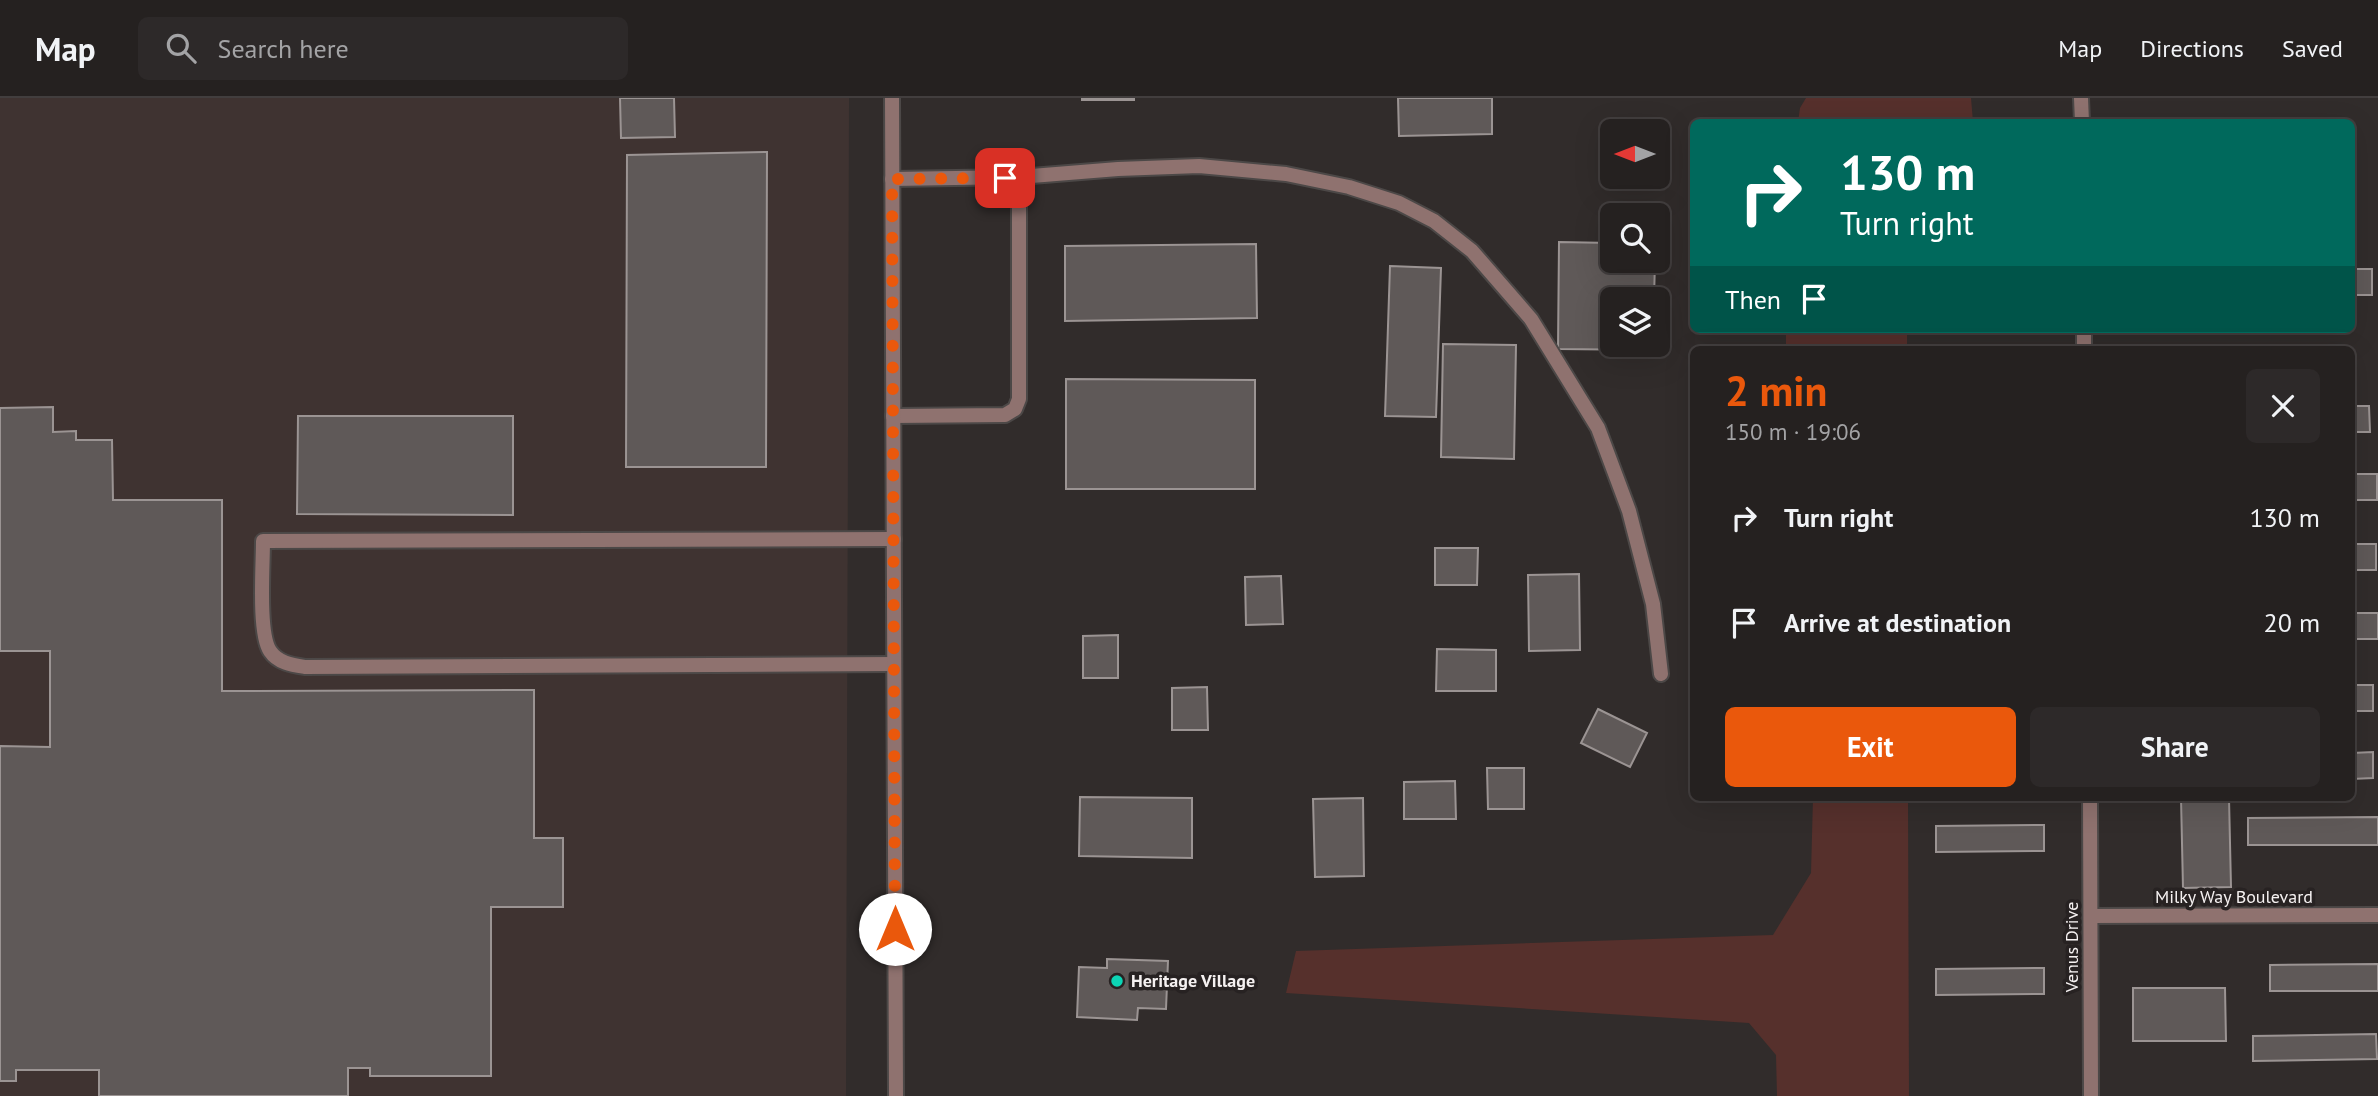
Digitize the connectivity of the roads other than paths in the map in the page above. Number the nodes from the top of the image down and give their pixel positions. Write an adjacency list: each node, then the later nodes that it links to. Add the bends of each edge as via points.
1 (892, 98): 5 (street)
2 (2081, 98): 3 (street)
3 (2082, 119)
4 (1019, 177): 5 (street); 6 (street, via 1019,399 1015,410 1005,415); 9 (street, via 1199,166 1286,174 1349,187 1434,220 1472,251 1531,319 1598,428 1629,511 1653,604)
5 (892, 179): 6 (street)
6 (893, 416): 7 (street)
7 (894, 539): 8 (street); 8 (street, via 262,541 264,638 271,653 287,664)
8 (894, 664): 13 (street)
9 (1661, 674)
10 (2090, 801): 12 (street, Venus Drive)
11 (2378, 915): 12 (street, Milky Way Boulevard)
12 (2091, 916): 14 (street, Venus Drive)
13 (896, 1096)
14 (2091, 1096)

